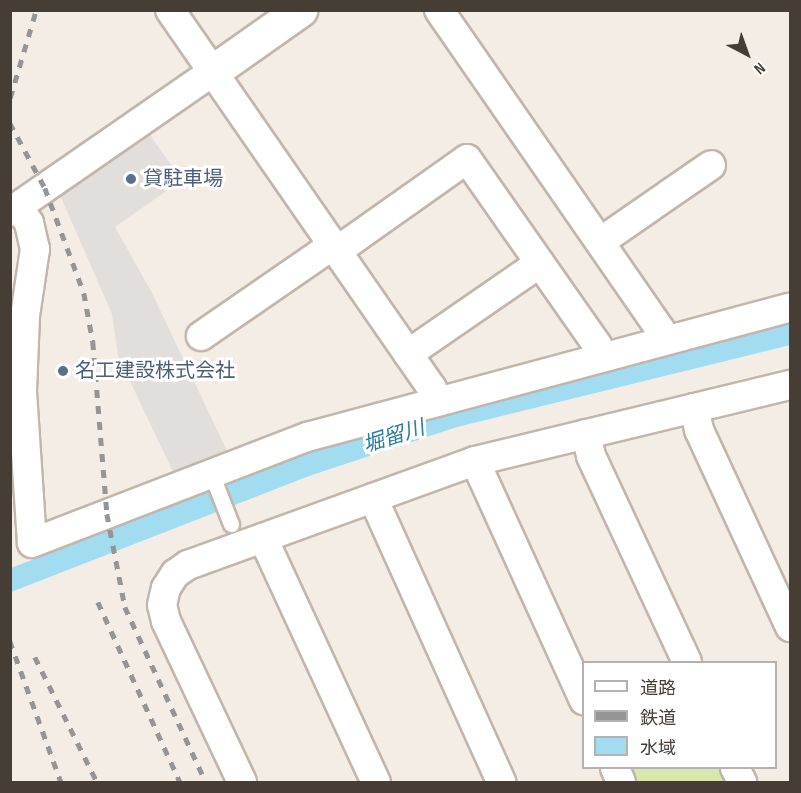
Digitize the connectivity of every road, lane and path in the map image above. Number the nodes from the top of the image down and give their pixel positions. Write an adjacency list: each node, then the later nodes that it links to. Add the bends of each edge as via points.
1 (170, 10): 4 (street)
2 (300, 10): 4 (street)
3 (440, 11): 7 (street)
4 (212, 72): 6 (street); 8 (street)
5 (711, 165): 7 (street)
6 (14, 210): 20 (street, via 29,223 35,249 22,373 32,543)
7 (600, 242): 12 (street, via 660,329)
8 (335, 248): 9 (street, via 468,159); 11 (street); 13 (street)
9 (540, 263): 13 (street); 14 (street, via 597,345)
10 (790, 308): 12 (street)
11 (201, 336)
12 (663, 341): 14 (street)
13 (408, 354): 16 (street, via 432,388)
14 (600, 358): 16 (street)
15 (790, 385): 17 (street)
16 (436, 401): 20 (street, via 307,437)
17 (694, 408): 18 (street); 24 (street, via 699,430)
18 (586, 434): 19 (street); 25 (street, via 591,456)
19 (475, 461): 21 (street); 26 (street)
20 (213, 477): 22 (lane)
21 (373, 498): 23 (street); 31 (street)
22 (231, 524)
23 (263, 538): 29 (street, via 188,565 175,574 162,605); 30 (street)
24 (790, 627)
25 (686, 661)
26 (582, 696)
27 (615, 769): 32 (street)
28 (735, 769): 33 (street)
29 (242, 783)
30 (376, 783)
31 (501, 783)
32 (621, 783)
33 (742, 783)

